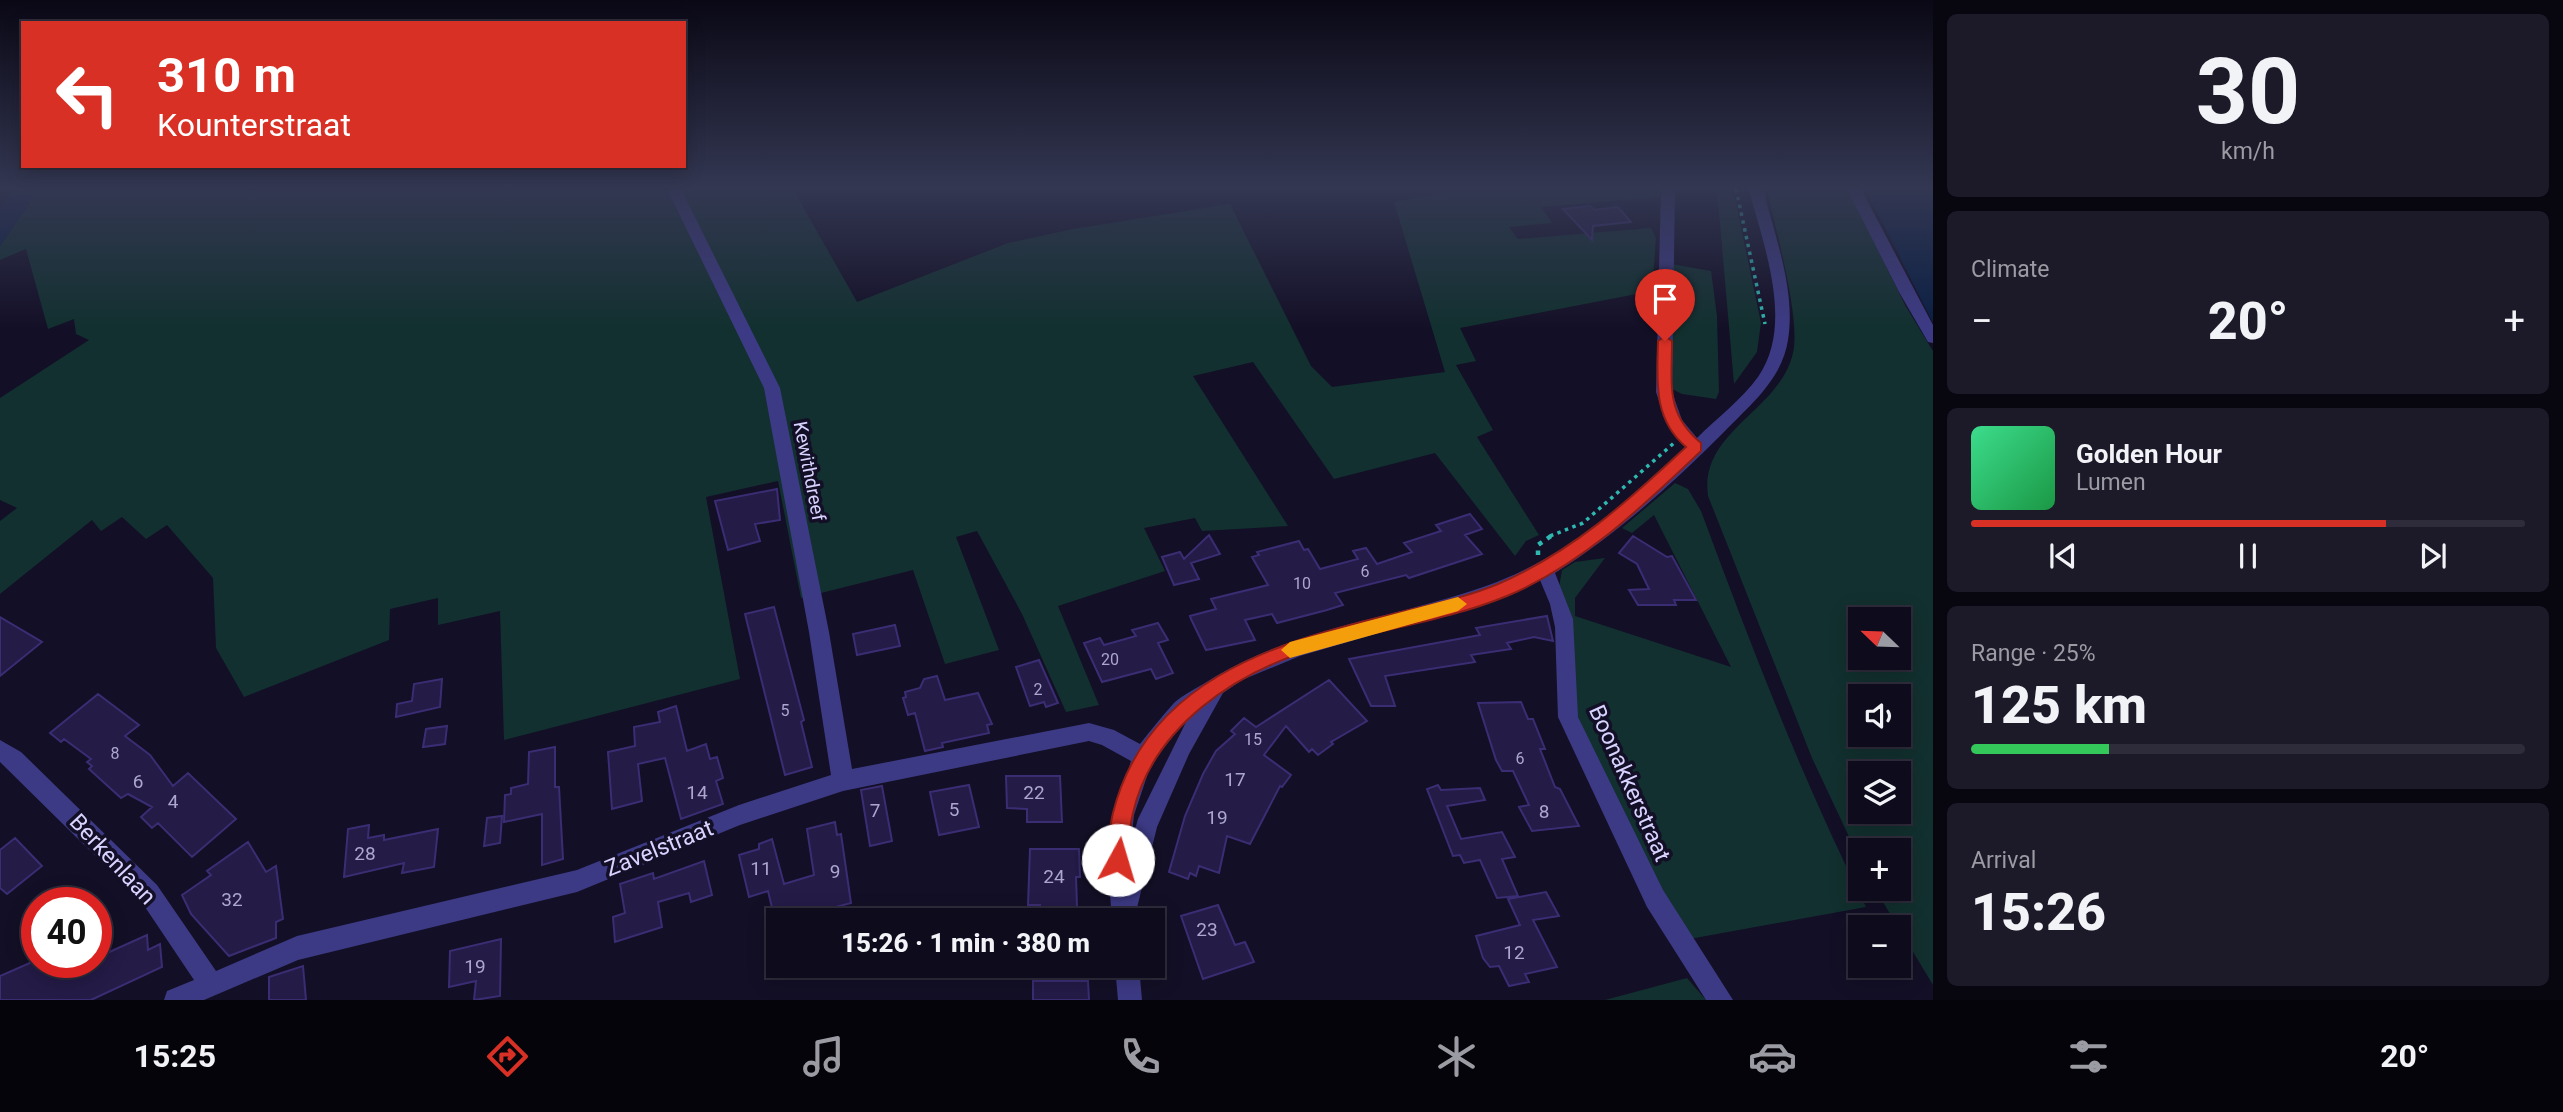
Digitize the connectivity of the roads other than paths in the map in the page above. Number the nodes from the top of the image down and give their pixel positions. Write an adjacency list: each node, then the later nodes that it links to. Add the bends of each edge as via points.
1 (697, 236): 11 (street, Kewithdreef, via 772,388)
2 (1667, 236): 6 (street, via 1664,392 1669,416)
3 (1766, 236): 6 (street, via 1782,310 1780,354 1762,383)
4 (1878, 236): 5 (street)
5 (1933, 338)
6 (1689, 442): 7 (street, via 1614,523)
7 (1544, 570): 8 (street, via 1500,591 1315,641 1262,661); 18 (street, Boonakkerstraat, via 1561,606 1565,628 1568,717 1659,912)
8 (1217, 686): 10 (street, via 1171,721); 13 (street, via 1182,747 1146,827)
9 (0, 750): 15 (street, Berkenlaan, via 149,893)
10 (1144, 757): 11 (street, Zavelstraat, via 1089,732); 12 (street, via 1123,813 1118,860)
11 (842, 781): 15 (street, Zavelstraat, via 740,815 578,881 297,948)
12 (1122, 908)
13 (1126, 908)
14 (1128, 978): 17 (street)
15 (210, 983): 16 (street, Zavelstraat)
16 (176, 1000)
17 (1130, 1000)
18 (1721, 1000)

